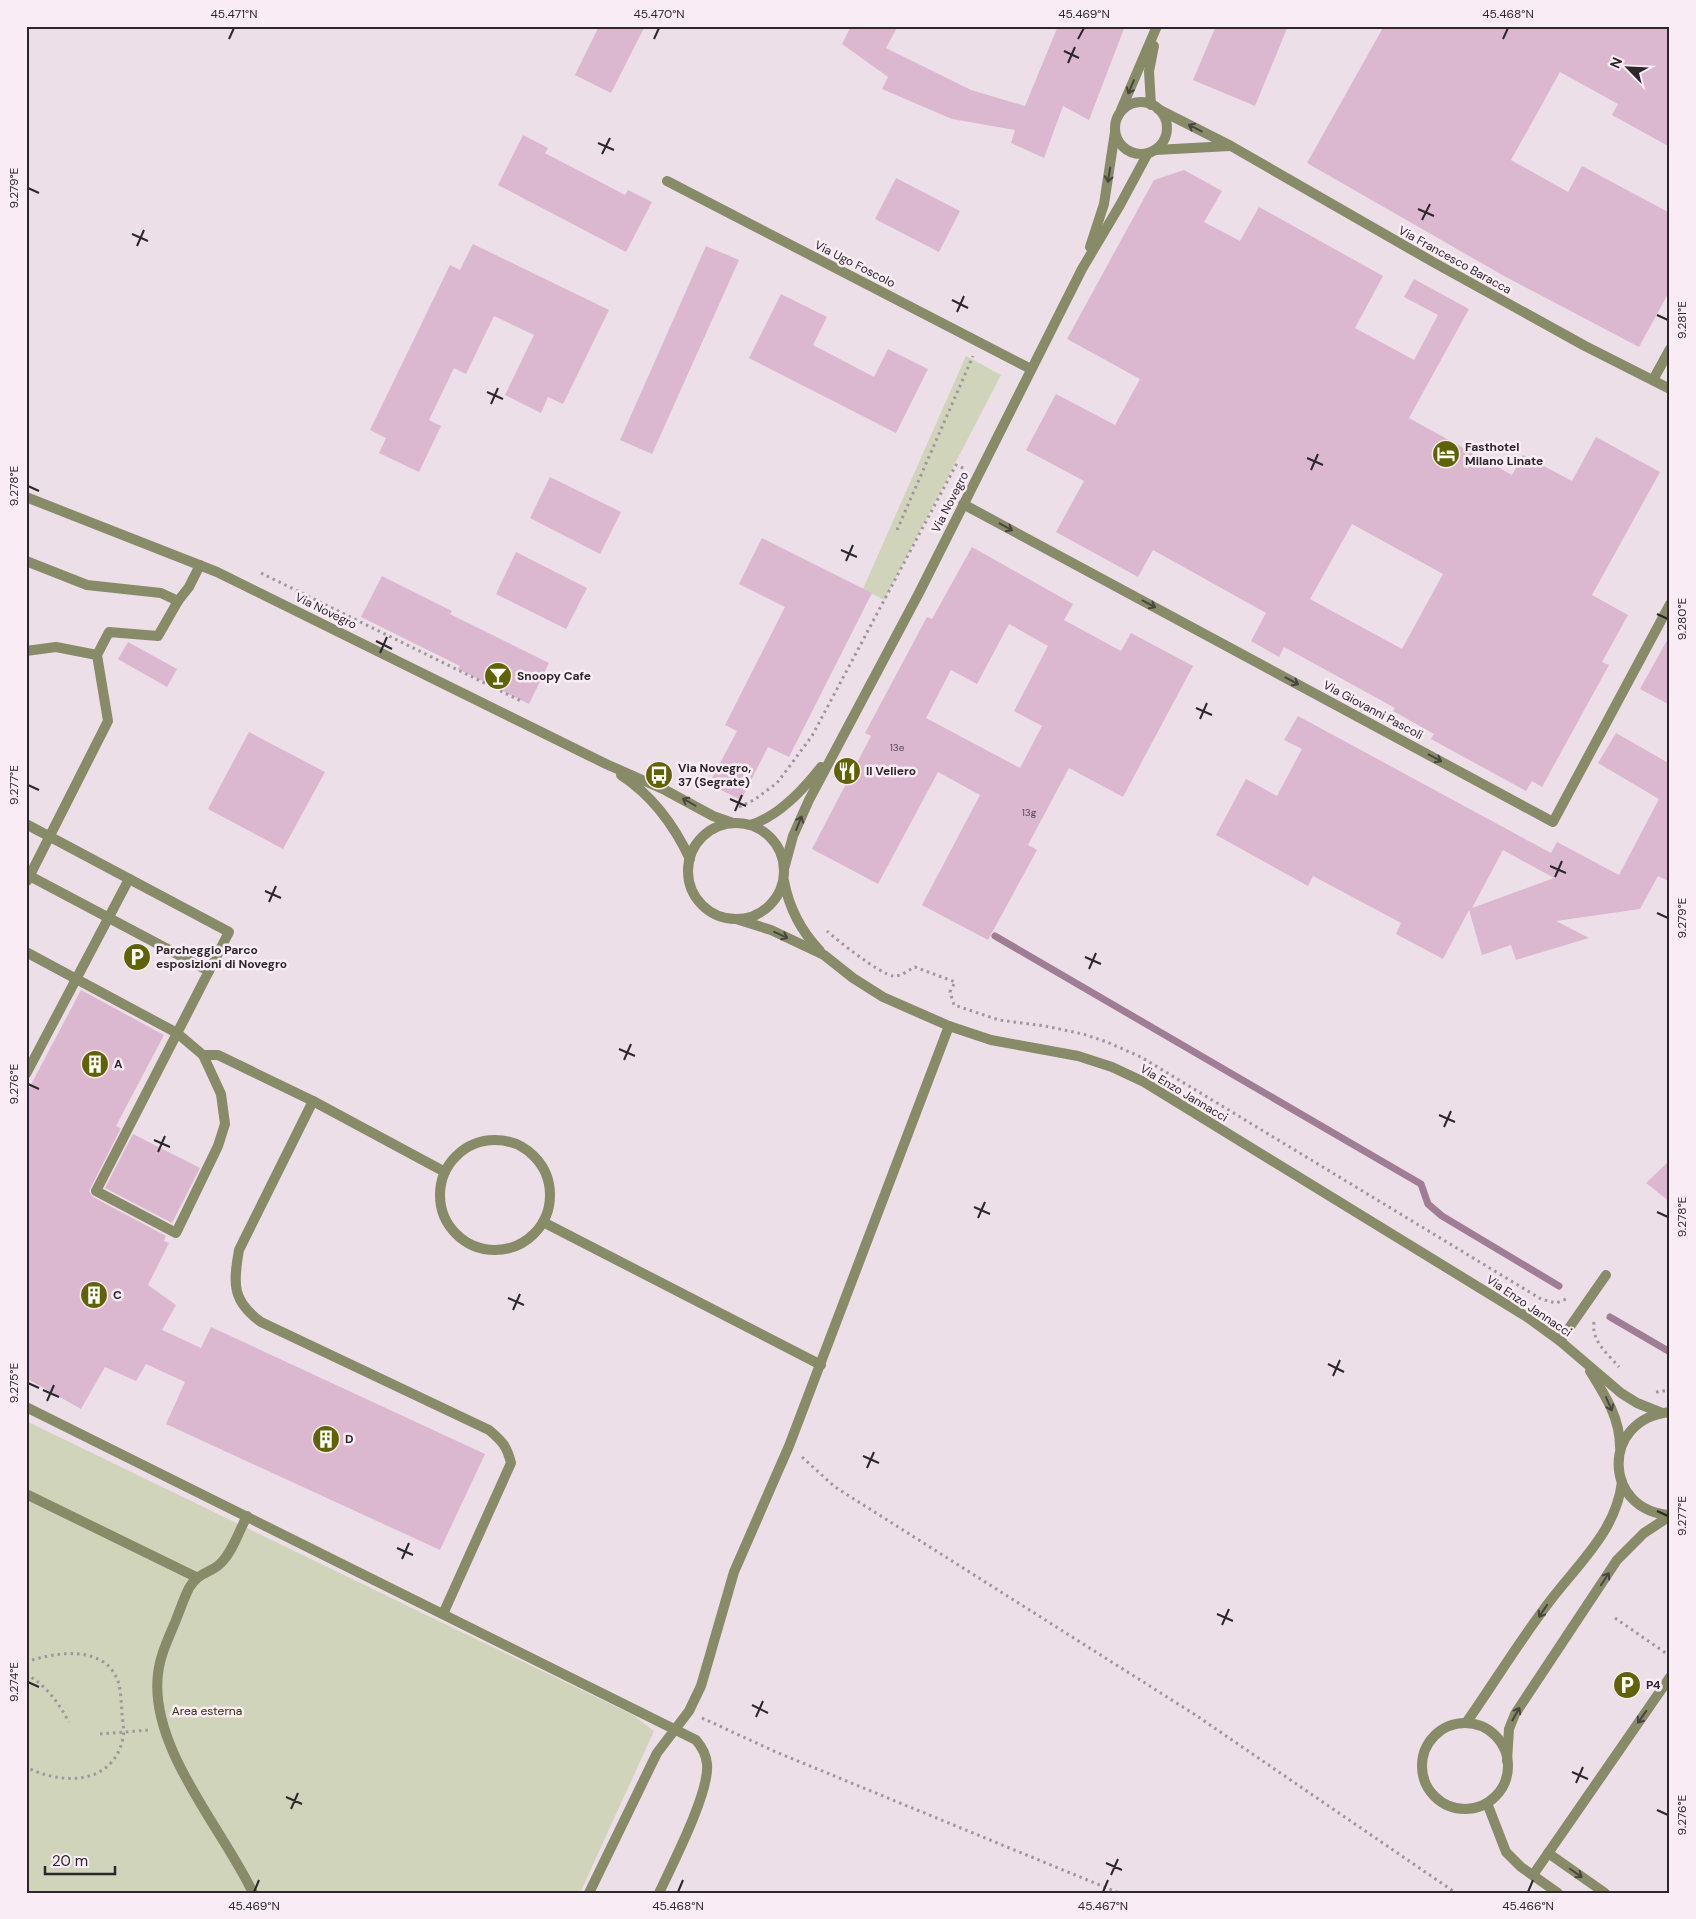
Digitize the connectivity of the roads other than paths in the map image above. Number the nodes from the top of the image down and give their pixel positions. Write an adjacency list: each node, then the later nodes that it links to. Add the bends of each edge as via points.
1 (1158, 26): 2 (street, Via Novegro, via 1149,72); 3 (street, Via Novegro, one-way to 3)
2 (1155, 107): 3 (street, via 1132,104 1123,110); 4 (street, Via Francesco Baracca, one-way to 2); 5 (street, via 1166,120 1167,131 1162,144)
3 (1117, 123): 5 (street, via 1118,139 1126,149 1136,154); 7 (street, Via Novegro, one-way to 7, via 1104,204)
4 (1231, 146): 5 (street); 10 (street, Via Francesco Baracca, via 1400,244)
5 (1152, 152): 7 (street, Via Novegro)
6 (667, 181): 9 (street, Via Ugo Foscolo)
7 (1085, 264): 9 (street, Via Novegro)
8 (1670, 349): 10 (street)
9 (1031, 369): 13 (street, Via Novegro)
10 (1653, 380): 11 (street, Via Francesco Baracca)
11 (1670, 389)
12 (26, 497): 15 (street, Via Novegro)
13 (963, 504): 17 (street, Via Giovanni Pascoli, one-way to 17, via 1553,822); 20 (street, Via Novegro)
14 (26, 561): 16 (street, via 87,585 161,593)
15 (200, 564): 16 (street); 21 (street, Via Novegro)
16 (178, 601): 19 (street, via 158,636 109,632)
17 (1670, 604)
18 (26, 651): 19 (street, via 56,647)
19 (97, 655): 25 (street, via 108,721)
20 (836, 749): 24 (street, Via Novegro, via 795,795); 27 (street, Via Novegro, one-way to 20, via 803,812)
21 (606, 764): 22 (street, Via Novegro, one-way to 21); 26 (street, Via Novegro, via 657,806 681,840)
22 (733, 823): 24 (street, Via Novegro); 26 (street, Via Novegro, via 714,829 703,837)
23 (26, 824): 25 (street)
24 (750, 825): 27 (street, Via Novegro, via 773,841 780,853)
25 (50, 837): 28 (street); 29 (street)
26 (690, 860): 31 (street, Via Novegro, via 689,878 698,900 715,914)
27 (783, 874): 31 (street, Via Novegro, via 778,894 769,906 752,916); 33 (street, via 798,922)
28 (27, 878): 30 (street)
29 (129, 879): 30 (street); 34 (street, via 229,932)
30 (109, 918): 34 (street); 35 (street)
31 (736, 918): 33 (street, Via Enzo Jannacci, one-way to 33, via 771,930)
32 (26, 952): 35 (street)
33 (824, 955): 36 (street, Via Enzo Jannacci, via 883,997)
34 (210, 971): 37 (street)
35 (76, 979): 37 (street); 39 (street)
36 (949, 1026): 44 (street, Via Enzo Jannacci, via 991,1040 1078,1056 1144,1082 1527,1317); 46 (street)
37 (177, 1033): 38 (street); 38 (street, via 96,1191 176,1232 218,1146 225,1124 221,1094)
38 (203, 1055): 40 (street, via 218,1055)
39 (26, 1074)
40 (313, 1101): 41 (street); 55 (street, via 239,1250 235,1273 238,1295 246,1311 261,1322 489,1430 508,1449 511,1462)
41 (445, 1172): 42 (street, via 442,1208 450,1226 463,1239 479,1247 498,1250 516,1246 532,1236); 42 (street, via 455,1157 469,1146 504,1140 520,1146 545,1170 550,1187 550,1205)
42 (544, 1222): 46 (street)
43 (1606, 1274): 44 (street)
44 (1560, 1341): 45 (street, Via Enzo Jannacci)
45 (1586, 1364): 48 (street, Via Enzo Jannacci, via 1631,1400); 49 (street, Via Enzo Jannacci, one-way to 49, via 1613,1411)
46 (821, 1365): 58 (street, via 734,1572 701,1686)
47 (26, 1407): 53 (street)
48 (1667, 1412): 49 (street, Via Enzo Jannacci, via 1639,1422 1627,1434)
49 (1620, 1450): 50 (street, Via Enzo Jannacci, via 1618,1466)
50 (1622, 1482): 52 (street, Via Enzo Jannacci, via 1631,1497 1643,1507); 57 (street, one-way to 57, via 1617,1507 1601,1538 1550,1602)
51 (26, 1494): 54 (street)
52 (1670, 1515): 59 (street, one-way to 52, via 1509,1729 1515,1714 1617,1560 1644,1533)
53 (246, 1516): 54 (street, via 221,1563); 55 (street)
54 (196, 1578): 63 (street, via 160,1660 157,1693 164,1729 188,1781)
55 (443, 1614): 58 (street)
56 (1670, 1677): 61 (street, one-way to 61)
57 (1466, 1723): 59 (street, via 1494,1735 1504,1750); 60 (street, via 1443,1730 1430,1742 1423,1760 1424,1778 1432,1794 1446,1805 1470,1809)
58 (676, 1730): 64 (street, via 657,1753); 65 (street, via 696,1740 705,1752 706,1781)
59 (1507, 1762): 60 (street, via 1504,1785)
60 (1487, 1803): 62 (street, via 1506,1852)
61 (1548, 1853): 62 (street); 67 (street, one-way to 67)
62 (1533, 1875): 66 (street)
63 (253, 1893)
64 (589, 1893)
65 (659, 1893)
66 (1558, 1893)
67 (1604, 1893)

